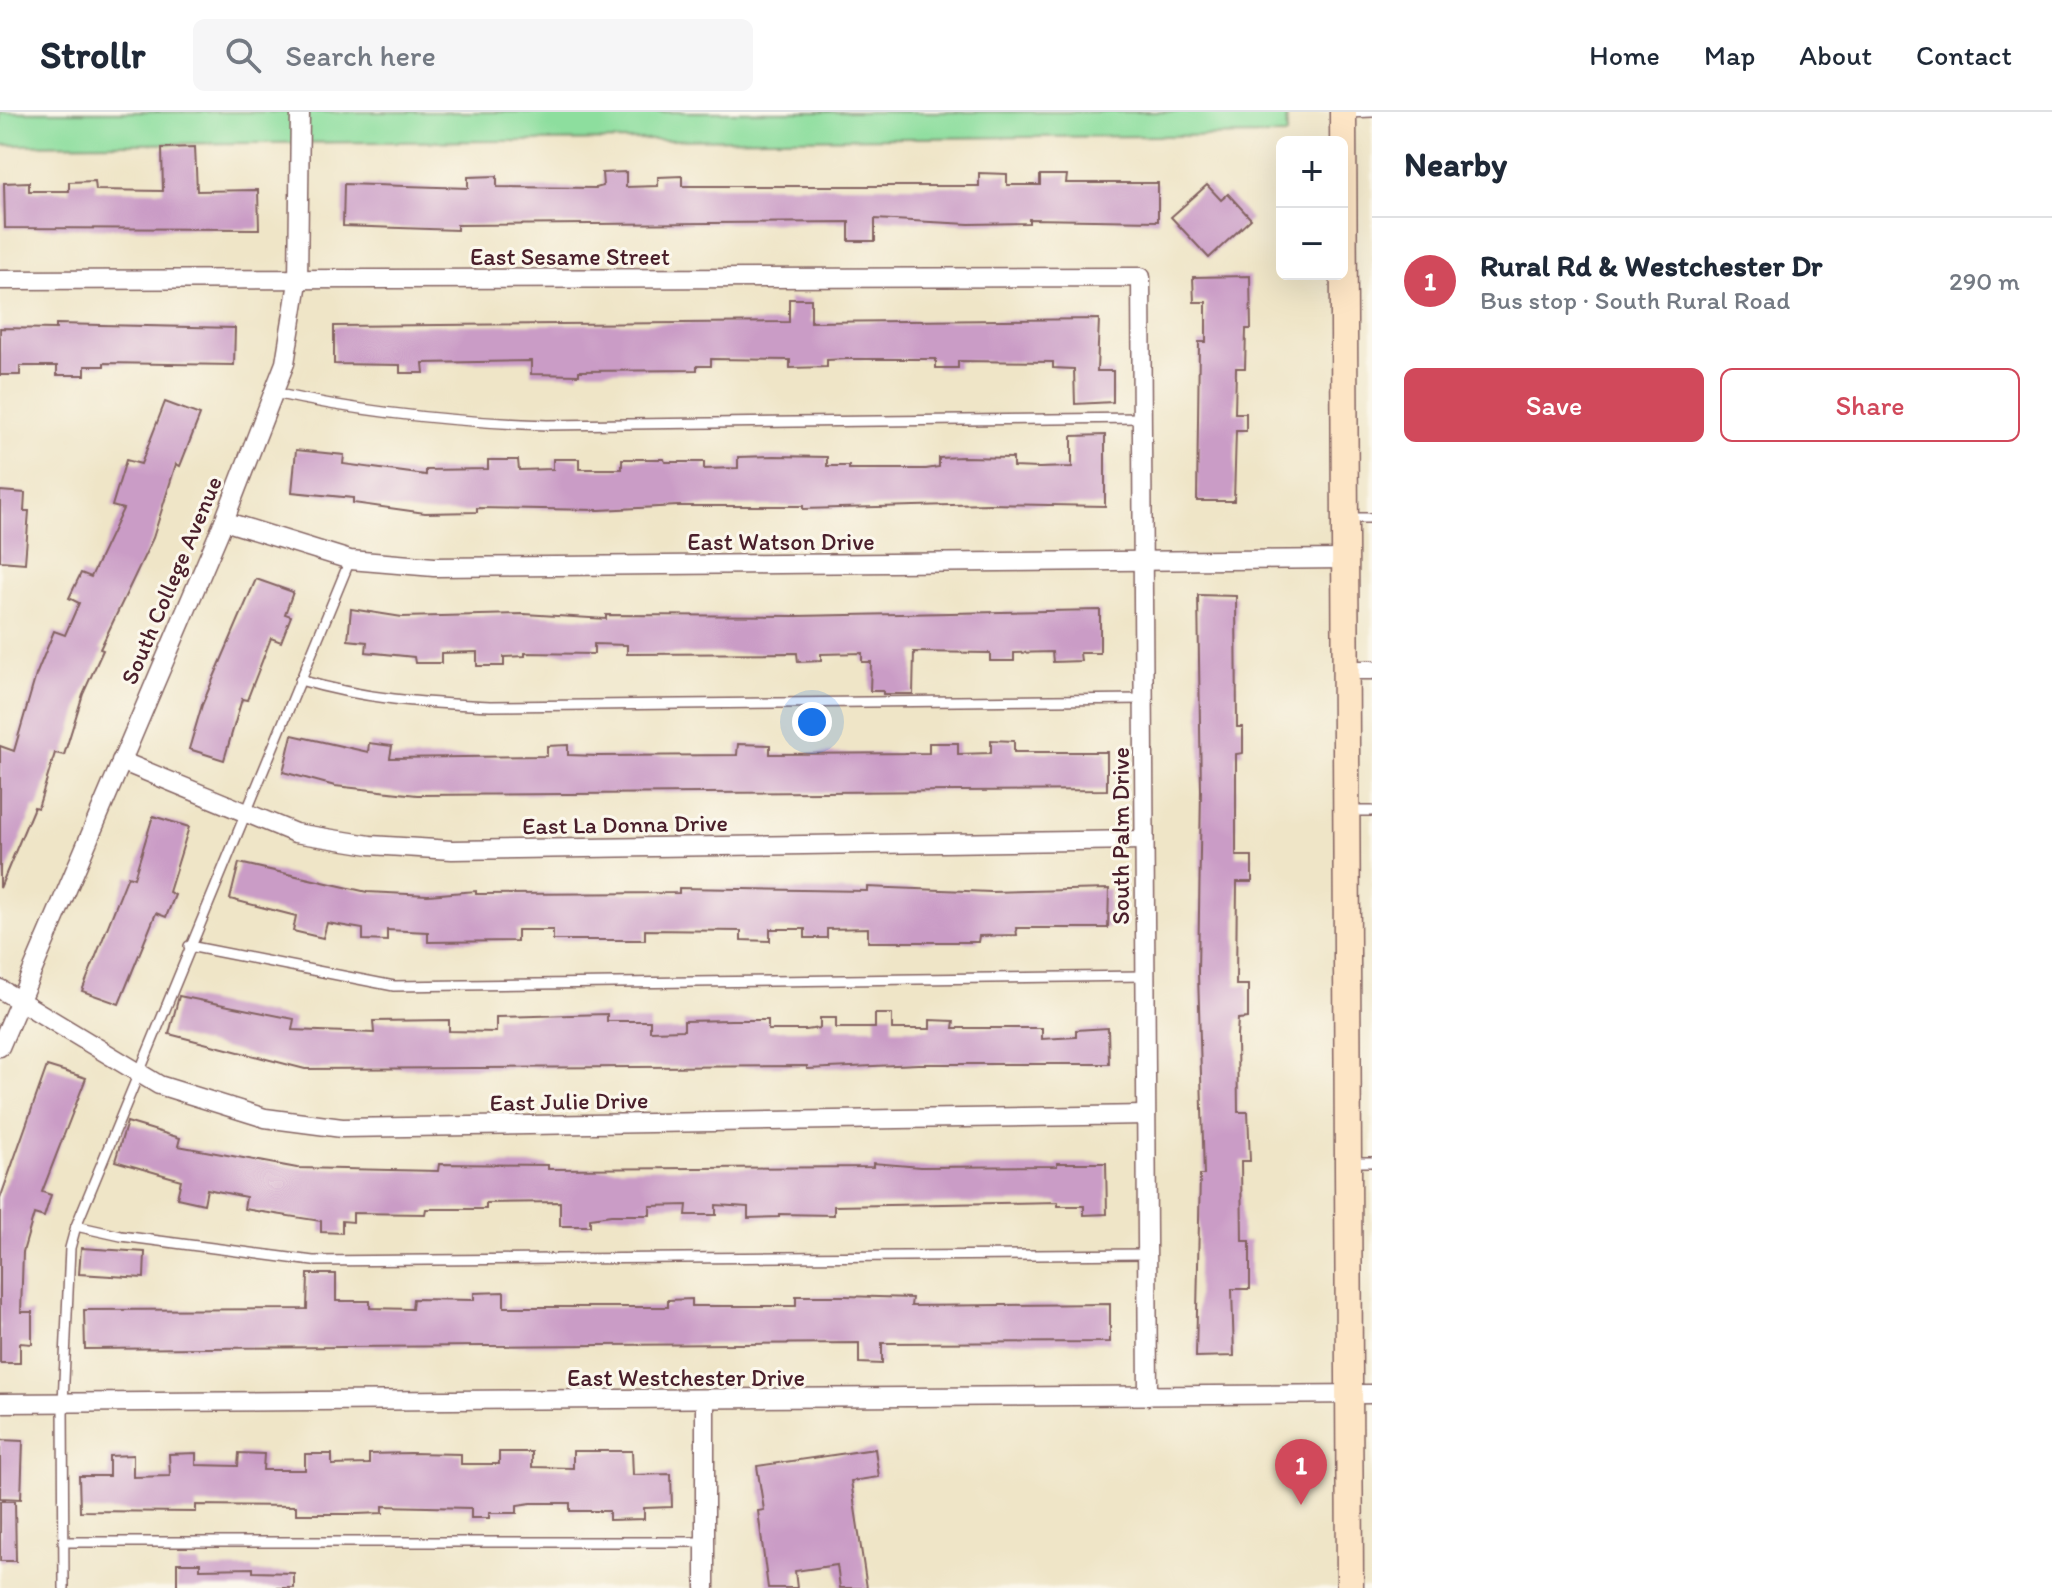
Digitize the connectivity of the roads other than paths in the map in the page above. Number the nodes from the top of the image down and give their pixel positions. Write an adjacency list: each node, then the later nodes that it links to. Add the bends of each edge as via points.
1 (300, 112): 6 (street, South College Avenue)
2 (1343, 112): 3 (lane); 9 (main road)
3 (1372, 112)
4 (1141, 277): 6 (street, East Sesame Street); 8 (street, South Palm Drive)
5 (0, 280): 6 (street, East Sesame Street)
6 (298, 282): 7 (street, South College Avenue, via 285,363)
7 (274, 393): 8 (lane, via 451,422 547,425); 11 (street, South College Avenue)
8 (1142, 418): 14 (street, South Palm Drive)
9 (1345, 518): 10 (lane); 12 (main road)
10 (1372, 518)
11 (224, 521): 13 (street, East Watson Drive); 19 (street, South College Avenue)
12 (1345, 559): 14 (street, East Watson Drive); 15 (main road)
13 (350, 560): 14 (street, East Watson Drive, via 434,567); 17 (lane)
14 (1143, 562): 18 (street, South Palm Drive)
15 (1345, 670): 16 (street); 20 (main road)
16 (1372, 670)
17 (300, 680): 18 (lane, via 399,702 490,706); 22 (lane)
18 (1144, 699): 23 (street, South Palm Drive)
19 (121, 761): 22 (street, East La Donna Drive); 27 (street, South College Avenue)
20 (1346, 811): 21 (lane); 31 (main road)
21 (1372, 811)
22 (245, 812): 23 (street, East La Donna Drive, via 295,833 452,850); 24 (lane)
23 (1144, 840): 25 (street, South Palm Drive)
24 (189, 946): 25 (lane, via 394,986); 29 (lane)
25 (1145, 976): 30 (street, South Palm Drive)
26 (0, 989): 27 (street, East Julie Drive)
27 (21, 1001): 28 (street, South College Avenue); 29 (street, East Julie Drive)
28 (0, 1047)
29 (137, 1071): 30 (street, East Julie Drive, via 159,1085 265,1118 342,1128); 32 (lane)
30 (1146, 1115): 33 (street, South Palm Drive)
31 (1360, 1162): 34 (main road)
32 (76, 1226): 33 (lane, via 313,1261); 38 (lane, via 70,1248)
33 (1147, 1254): 35 (street, South Palm Drive)
34 (1361, 1394): 35 (street, East Westchester Drive); 43 (main road)
35 (1148, 1396): 36 (street, East Westchester Drive)
36 (705, 1401): 38 (street, East Westchester Drive); 40 (street)
37 (0, 1403): 38 (street, East Westchester Drive)
38 (63, 1403): 39 (lane)
39 (63, 1542): 40 (lane); 41 (lane)
40 (705, 1542): 42 (street)
41 (64, 1588)
42 (705, 1588)
43 (1350, 1588)

